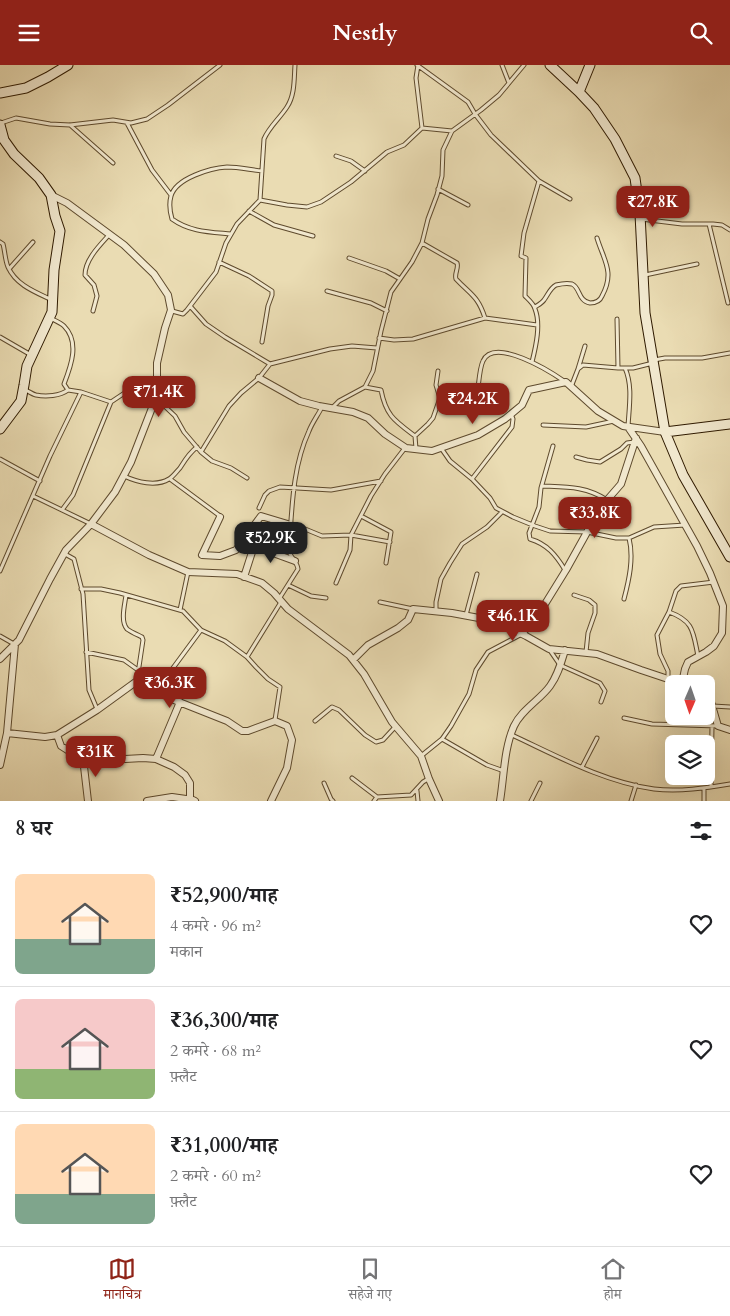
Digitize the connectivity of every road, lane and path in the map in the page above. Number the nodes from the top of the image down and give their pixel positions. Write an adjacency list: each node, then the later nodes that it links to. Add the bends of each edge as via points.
1 (68, 65): 11 (main road, via 26,88)
2 (220, 65): 13 (lane, via 147,119)
3 (295, 65): 21 (lane, via 292,97 264,139)
4 (417, 65): 12 (lane, via 468,103); 16 (lane)
5 (502, 65): 9 (lane)
6 (524, 65): 9 (lane)
7 (550, 65): 10 (main road)
8 (590, 65): 10 (main road)
9 (509, 84): 12 (lane)
10 (579, 91): 31 (main road, via 615,139 635,178)
11 (0, 93)
12 (475, 114): 17 (lane); 23 (lane, via 491,135)
13 (126, 122): 15 (lane, via 113,120); 26 (lane, via 152,170)
14 (0, 125): 15 (lane, via 16,118 50,125); 18 (main road)
15 (70, 125): 20 (lane)
16 (422, 127): 17 (lane); 22 (lane, via 404,145 387,152)
17 (452, 131): 24 (lane, via 443,150)
18 (2, 142): 25 (main road)
19 (336, 156): 22 (lane)
20 (113, 163)
21 (262, 171): 26 (lane, via 229,167 211,169 192,176 176,187); 28 (lane)
22 (365, 171): 28 (lane, via 321,202 307,207)
23 (539, 181): 27 (lane); 51 (lane, via 521,256 526,258 525,296)
24 (438, 189): 29 (lane); 40 (lane)
25 (52, 195): 35 (street); 48 (main road, via 60,231)
26 (171, 195): 34 (lane, via 172,219 180,225)
27 (570, 199)
28 (260, 200): 30 (lane)
29 (468, 205)
30 (249, 211): 34 (lane); 36 (lane, via 274,225)
31 (641, 219): 32 (lane, via 682,224); 45 (main road)
32 (709, 223): 33 (lane); 49 (lane)
33 (730, 230)
34 (231, 234): 42 (lane)
35 (109, 235): 52 (street, via 154,274 168,295); 53 (lane, via 95,251 86,269 85,275 94,285)
36 (313, 235)
37 (597, 238): 51 (lane, via 607,261 608,276 607,287 600,300 596,303 584,301 576,287 563,284 556,285)
38 (0, 242): 44 (lane)
39 (33, 242): 44 (lane)
40 (422, 243): 46 (lane); 56 (lane, via 457,263 456,279 477,299)
41 (349, 258): 46 (lane)
42 (219, 263): 50 (lane, via 216,272); 61 (lane, via 249,276 272,291)
43 (697, 264): 45 (lane)
44 (9, 269): 48 (lane, via 26,288)
45 (644, 275): 66 (main road, via 645,313)
46 (400, 279): 54 (lane, via 391,292)
47 (327, 291): 54 (lane, via 372,303)
48 (52, 300): 55 (main road)
49 (728, 303)
50 (190, 306): 52 (lane, via 183,314); 68 (lane, via 206,324)
51 (535, 307): 58 (lane)
52 (171, 310): 80 (street, via 157,363)
53 (94, 311)
54 (387, 311): 60 (lane)
55 (49, 317): 65 (main road); 77 (lane, via 64,326 73,340 71,365 64,384)
56 (485, 318): 58 (lane); 60 (lane, via 413,339)
57 (618, 319): 69 (lane)
58 (538, 325): 67 (lane)
59 (0, 337): 65 (lane)
60 (379, 338): 63 (lane)
61 (262, 342)
62 (585, 346): 71 (lane)
63 (377, 348): 68 (lane, via 330,349); 75 (lane, via 373,371)
64 (730, 353): 66 (lane)
65 (32, 355): 76 (main road, via 26,366)
66 (654, 361): 70 (lane); 91 (main road)
67 (532, 362): 74 (lane); 79 (lane, via 514,354 492,353 483,361 476,391 452,399)
68 (270, 364): 73 (lane)
69 (618, 368): 70 (lane); 71 (lane, via 583,365)
70 (625, 368): 88 (lane, via 630,392)
71 (578, 369): 74 (lane)
72 (438, 371): 79 (lane, via 436,385)
73 (259, 378): 82 (street, via 300,401); 99 (lane, via 229,406)
74 (568, 384): 84 (street, via 529,390 522,405); 85 (street, via 598,411)
75 (365, 387): 83 (lane); 92 (lane, via 381,391 388,413)
76 (24, 389): 77 (lane, via 36,395 62,394); 89 (main road, via 21,401)
77 (68, 390): 78 (lane)
78 (81, 392): 81 (lane); 106 (lane)
79 (440, 397): 92 (lane, via 433,418)
80 (156, 398): 81 (lane, via 134,391 126,392); 95 (lane, via 175,416); 102 (street)
81 (111, 402): 113 (lane, via 72,495)
82 (322, 407): 83 (street); 109 (lane, via 304,444)
83 (331, 408): 96 (street, via 368,417 384,434)
84 (510, 414): 97 (street, via 478,435); 105 (lane, via 512,427)
85 (615, 421): 87 (lane, via 586,427); 88 (street)
86 (730, 424): 91 (main road)
87 (543, 425)
88 (628, 427): 90 (street); 93 (street)
89 (0, 429)
90 (639, 429): 91 (street); 93 (street)
91 (665, 432): 128 (main road, via 683,475)
92 (415, 437): 98 (lane)
93 (635, 441): 100 (lane, via 600,462); 111 (street, via 621,484); 120 (street, via 641,446)
94 (553, 446): 108 (lane)
95 (197, 447): 99 (lane); 104 (lane)
96 (406, 448): 98 (street); 107 (lane)
97 (441, 448): 98 (street, via 432,451); 105 (lane, via 450,461)
98 (416, 449)
99 (201, 452): 103 (lane)
100 (576, 457)
101 (0, 459): 106 (lane)
102 (124, 476): 104 (lane, via 144,483); 117 (street)
103 (247, 478)
104 (170, 479): 116 (lane)
105 (472, 479): 114 (lane)
106 (40, 481): 110 (lane)
107 (381, 481): 109 (lane, via 331,490); 115 (lane)
108 (542, 485): 111 (lane, via 590,490); 119 (lane)
109 (293, 488): 112 (lane, via 280,487 269,491); 118 (lane)
110 (33, 496): 113 (lane); 132 (lane)
111 (607, 500): 121 (street)
112 (259, 508)
113 (62, 510): 117 (lane)
114 (502, 512): 119 (lane); 148 (lane, via 462,544 442,579)
115 (361, 516): 122 (lane); 124 (lane, via 392,532)
116 (220, 517): 125 (street, via 202,555 220,556 236,550)
117 (91, 524): 127 (street); 133 (street)
118 (291, 525): 122 (lane, via 322,536); 125 (street, via 261,516); 129 (lane, via 289,554)
119 (532, 525): 121 (lane, via 550,531); 131 (lane, via 530,539 548,547)
120 (685, 525): 123 (lane, via 654,527); 136 (street)
121 (587, 532): 123 (lane, via 616,539); 131 (street)
122 (351, 535): 124 (lane); 137 (lane, via 350,550)
123 (629, 538): 143 (lane, via 630,578)
124 (390, 542): 130 (lane)
125 (241, 544): 126 (street)
126 (254, 546): 129 (street); 135 (street)
127 (64, 554): 139 (lane, via 74,559); 154 (street)
128 (730, 557)
129 (295, 561): 138 (lane, via 298,569)
130 (386, 563)
131 (566, 570): 152 (street)
132 (0, 571)
133 (188, 572): 135 (street); 147 (lane)
134 (477, 574): 150 (lane)
135 (244, 577): 144 (street, via 262,583)
136 (714, 582): 149 (lane, via 679,587); 159 (street, via 723,606 722,633 714,646)
137 (336, 583)
138 (288, 585): 142 (lane); 144 (lane)
139 (81, 589): 140 (lane, via 101,589); 157 (lane)
140 (126, 595): 147 (lane); 164 (lane, via 124,614 127,629 143,640)
141 (574, 595): 158 (lane, via 595,605)
142 (326, 598)
143 (624, 599)
144 (280, 600): 160 (lane); 162 (street)
145 (380, 602): 146 (lane)
146 (413, 609): 148 (street); 162 (street, via 408,620 368,645)
147 (180, 610): 151 (lane)
148 (436, 611): 150 (street)
149 (669, 612): 159 (lane, via 689,623); 165 (lane, via 657,635)
150 (466, 616): 152 (street, via 494,621)
151 (202, 630): 160 (lane, via 226,641); 169 (lane, via 173,668)
152 (522, 634): 155 (street); 184 (lane, via 488,652)
153 (0, 636): 154 (lane)
154 (15, 644): 161 (street); 181 (street)
155 (549, 649): 156 (street); 163 (lane)
156 (565, 650): 158 (street); 163 (street)
157 (86, 652): 164 (lane, via 124,660); 174 (lane, via 89,690)
158 (586, 653): 167 (street)
159 (698, 656): 166 (street, via 688,662)
160 (247, 657): 176 (lane, via 280,687)
161 (0, 659)
162 (353, 660): 178 (street)
163 (560, 665): 171 (lane, via 600,683 605,691); 183 (street, via 550,687 528,707)
164 (138, 670): 168 (lane)
165 (668, 675)
166 (684, 675)
167 (665, 678)
168 (137, 681): 169 (street); 174 (street)
169 (151, 688): 170 (street)
170 (180, 702): 176 (street, via 227,721 242,731); 188 (street)
171 (600, 702)
172 (715, 706): 173 (lane)
173 (730, 707)
174 (97, 710): 182 (street)
175 (624, 718): 179 (lane, via 652,724)
176 (275, 721): 205 (street, via 287,726 292,739 287,768)
177 (315, 721): 178 (lane, via 332,707 376,742 383,740)
178 (396, 726): 186 (street)
179 (715, 726): 180 (street); 198 (lane)
180 (730, 730)
181 (7, 733): 182 (street); 189 (street)
182 (57, 735): 187 (street, via 61,746)
183 (511, 735): 190 (lane); 191 (street)
184 (442, 739): 186 (lane); 191 (lane)
185 (597, 739): 190 (lane)
186 (420, 756): 193 (street)
187 (83, 758): 188 (street, via 89,761); 203 (street)
188 (156, 759): 202 (street, via 185,775)
189 (0, 765)
190 (582, 767): 197 (lane)
191 (504, 772): 209 (street)
192 (352, 778): 201 (lane)
193 (429, 779): 200 (lane); 208 (street)
194 (324, 783): 206 (lane)
195 (540, 783): 210 (lane)
196 (730, 784): 198 (lane)
197 (636, 785): 199 (lane, via 656,789); 211 (lane)
198 (711, 787): 199 (lane)
199 (704, 788): 212 (lane)
200 (417, 790): 201 (lane, via 411,795); 207 (lane)
201 (375, 799)
202 (193, 800): 204 (street, via 172,797)
203 (88, 801)
204 (147, 801)
205 (271, 801)
206 (333, 801)
207 (418, 801)
208 (439, 801)
209 (500, 801)
210 (531, 801)
211 (632, 801)
212 (704, 801)

